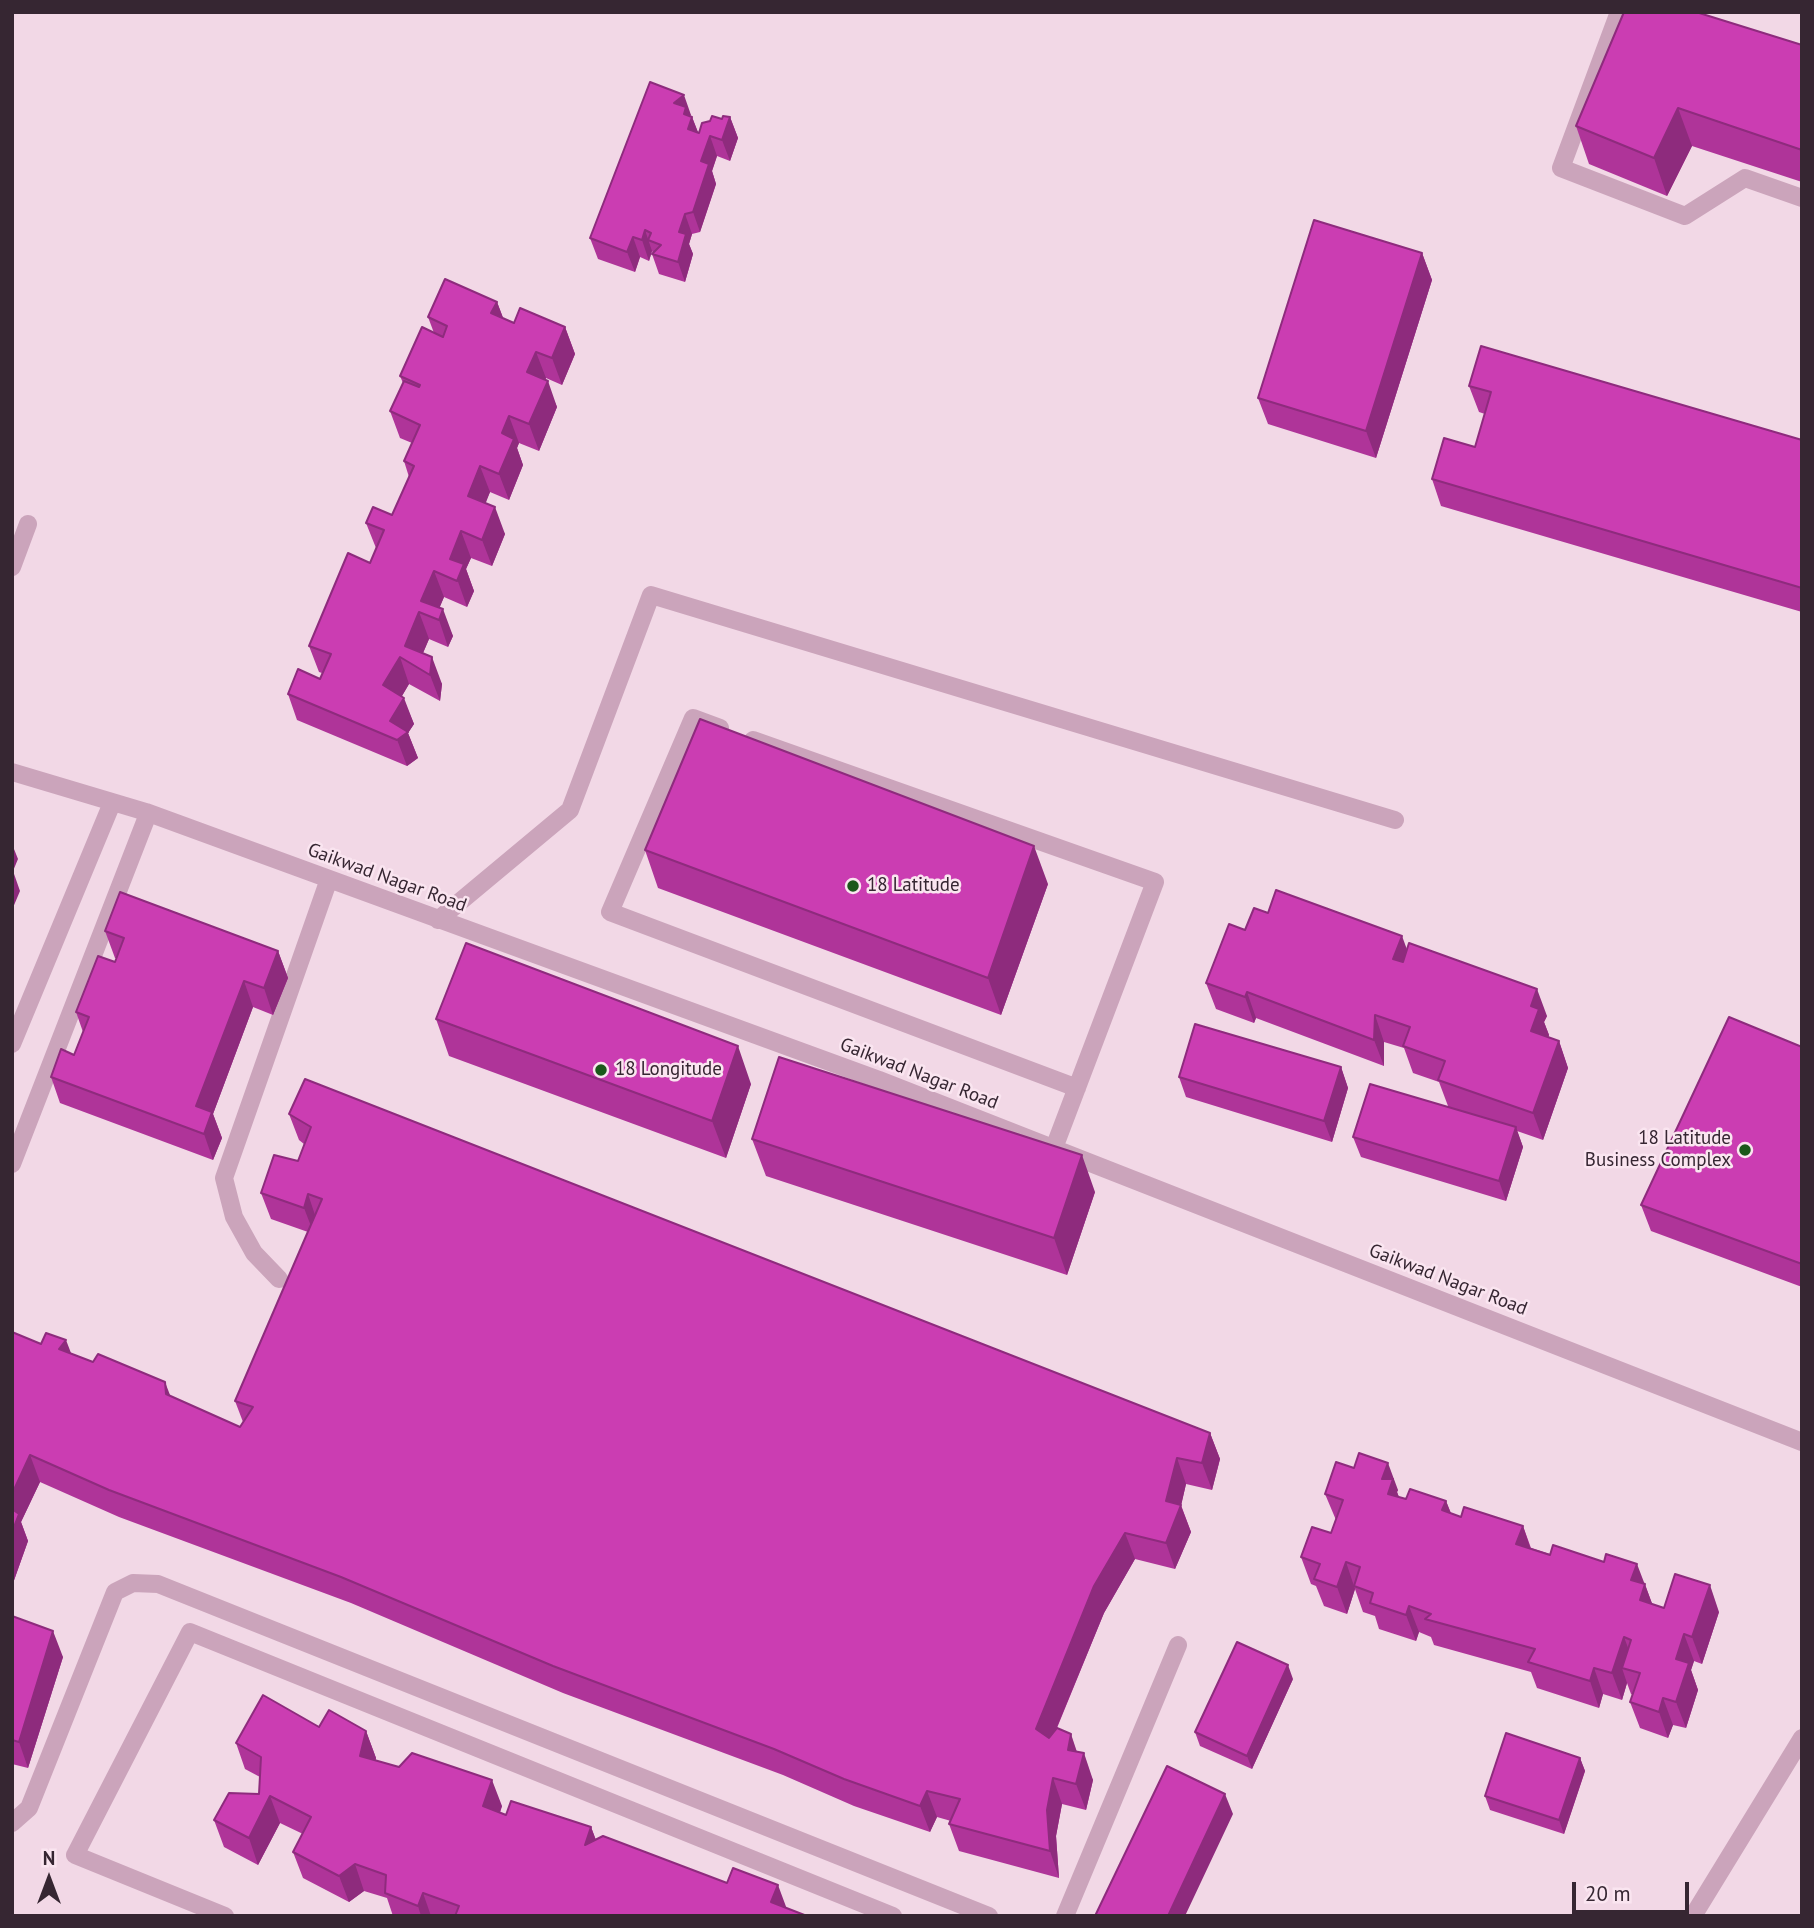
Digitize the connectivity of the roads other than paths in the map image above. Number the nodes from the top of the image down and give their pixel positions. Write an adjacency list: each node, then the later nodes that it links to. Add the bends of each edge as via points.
1 (1619, 12): 2 (street, via 1561,168 1685,216 1745,178)
2 (1802, 198)
3 (28, 524): 4 (street)
4 (12, 567)
5 (12, 772): 6 (street, Gaikwad Nagar Road)
6 (112, 803): 7 (street, Gaikwad Nagar Road); 11 (street)
7 (148, 814): 9 (street, Gaikwad Nagar Road); 14 (street)
8 (1395, 820): 10 (street, via 651,595 570,810)
9 (329, 879): 10 (street, Gaikwad Nagar Road); 15 (street, via 224,1178 234,1217 254,1253)
10 (438, 919): 13 (street, Gaikwad Nagar Road)
11 (12, 1044)
12 (1077, 1088): 12 (street, via 1155,882 693,718 610,912); 13 (street)
13 (1054, 1148): 16 (street, Gaikwad Nagar Road)
14 (12, 1164)
15 (279, 1279)
16 (1802, 1442)
17 (1178, 1645): 23 (street)
18 (1802, 1739): 24 (street)
19 (12, 1822): 22 (street, via 29,1808 116,1592 133,1583 158,1584)
20 (225, 1916): 21 (street, via 75,1855 190,1632)
21 (893, 1916)
22 (989, 1916)
23 (1065, 1916)
24 (1693, 1916)

